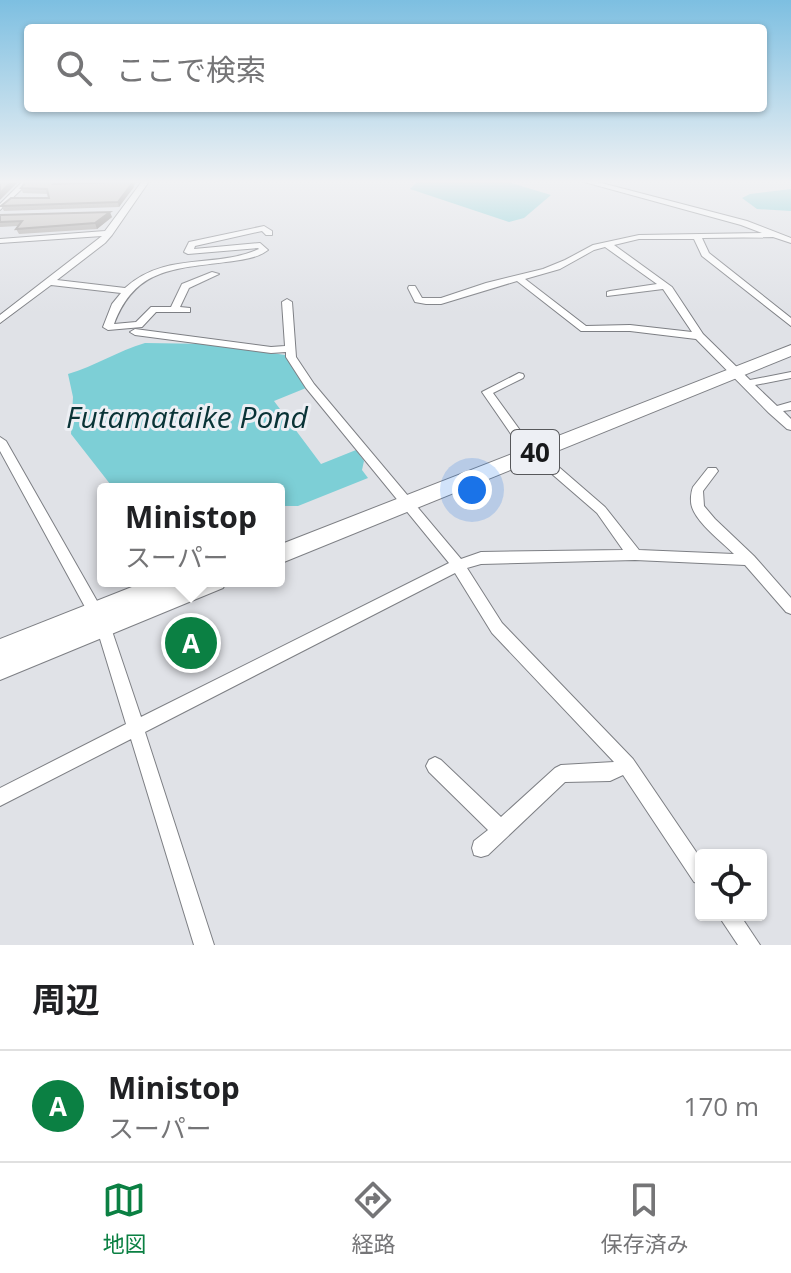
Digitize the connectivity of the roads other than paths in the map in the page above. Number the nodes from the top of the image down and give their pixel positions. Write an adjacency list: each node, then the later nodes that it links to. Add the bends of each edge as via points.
1 (116, 224): 3 (street)
2 (740, 224): 6 (street)
3 (109, 233): 7 (street); 12 (street)
4 (269, 233): 15 (street, via 264,228 192,244 188,252 260,245 264,250 150,272)
5 (696, 235): 6 (street); 9 (street, via 626,237); 21 (street, via 705,254)
6 (780, 235): 8 (street)
7 (0, 241)
8 (791, 241)
9 (607, 244): 11 (street); 13 (street)
10 (215, 274): 18 (street, via 185,286)
11 (521, 280): 14 (street, via 432,303 418,300); 23 (street, via 584,329)
12 (49, 282): 15 (street); 20 (street)
13 (665, 286): 16 (street); 23 (street)
14 (412, 288)
15 (126, 291): 18 (street, via 108,327 139,325 154,309)
16 (610, 294)
17 (287, 302): 25 (street)
18 (174, 310): 19 (street)
19 (187, 310)
20 (0, 320)
21 (791, 323)
22 (135, 332): 25 (street)
23 (699, 336): 27 (street)
24 (791, 339): 27 (main road, 40)
25 (289, 349): 37 (street, via 310,386)
26 (791, 350): 27 (main road, 40)
27 (739, 372): 28 (street); 31 (street); 34 (main road, 40)
28 (791, 375)
29 (519, 376): 34 (street, via 487,392)
30 (791, 406): 31 (street)
31 (773, 410): 32 (street)
32 (791, 426)
33 (0, 441): 35 (street)
34 (529, 448): 37 (main road, 40); 40 (street, via 601,510)
35 (4, 459): 46 (street)
36 (712, 471): 41 (street, via 697,490 698,507)
37 (403, 499): 38 (main road, 40); 39 (main road, 40); 42 (street)
38 (285, 538)
39 (285, 552)
40 (635, 555): 41 (street); 42 (street, via 513,556)
41 (749, 560): 45 (street)
42 (458, 565): 49 (street); 50 (street, via 497,628)
43 (162, 587): 46 (main road)
44 (197, 587): 46 (main road)
45 (791, 608)
46 (100, 620): 47 (main road); 48 (main road); 49 (street)
47 (0, 651)
48 (0, 668)
49 (135, 730): 52 (street); 57 (street)
50 (627, 765): 53 (street, via 610,772 561,774); 55 (street)
51 (435, 766): 53 (street)
52 (0, 797)
53 (501, 830): 54 (street)
54 (481, 848)
55 (695, 866)
56 (732, 921): 58 (street)
57 (204, 945)
58 (750, 945)

